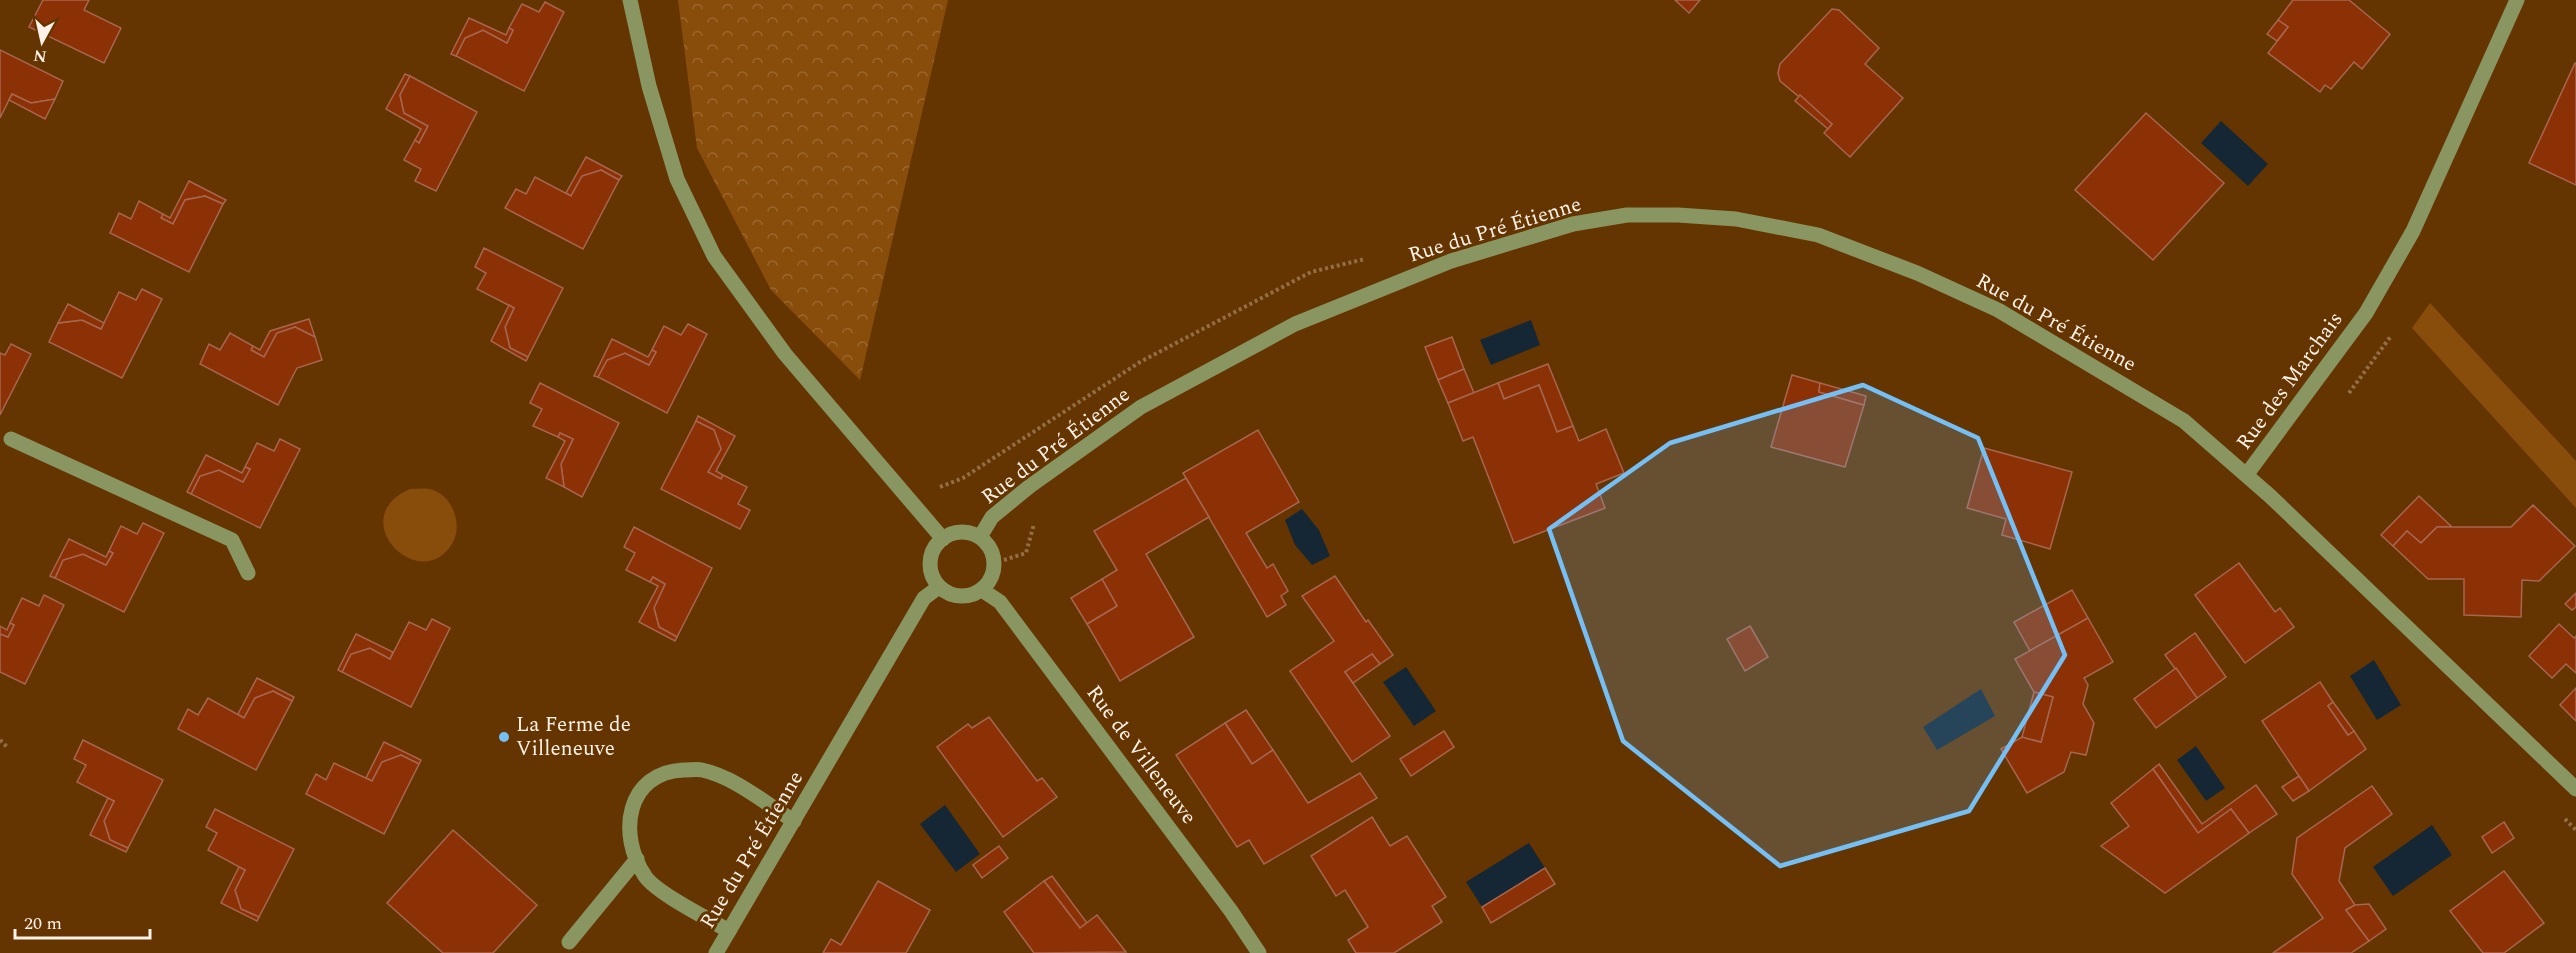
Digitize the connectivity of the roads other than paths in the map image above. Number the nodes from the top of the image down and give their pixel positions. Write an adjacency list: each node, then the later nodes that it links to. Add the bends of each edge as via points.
1 (630, 0): 6 (street, via 649,86 677,179 714,256 785,354)
2 (2517, 0): 4 (street, Rue des Marchais, via 2413,231 2366,313)
3 (11, 439): 7 (street, via 232,540)
4 (2247, 474): 5 (street, Rue du Pré Étienne, via 2184,421 1998,310 1917,273 1818,235 1736,219 1627,215 1573,224 1451,261 1295,324 1141,407 1030,486 992,517); 10 (street, Rue des Marchais)
5 (980, 537): 6 (street, via 959,532); 9 (street, via 993,553 994,563 989,582)
6 (943, 539): 8 (street, via 933,550 930,561)
7 (248, 573)
8 (939, 587): 9 (street, via 962,597); 11 (street, Rue du Pré Étienne, via 924,598)
9 (982, 590): 16 (street, Rue de Villeneuve, via 1000,602)
10 (2576, 789)
11 (794, 821): 12 (street, via 738,786 702,770 671,771 651,779 639,790 629,815 632,850); 13 (street, Rue du Pré Étienne)
12 (637, 859): 13 (street, via 645,878); 14 (street)
13 (729, 931): 15 (street, Rue du Pré Étienne)
14 (569, 942)
15 (716, 953)
16 (1259, 953)

